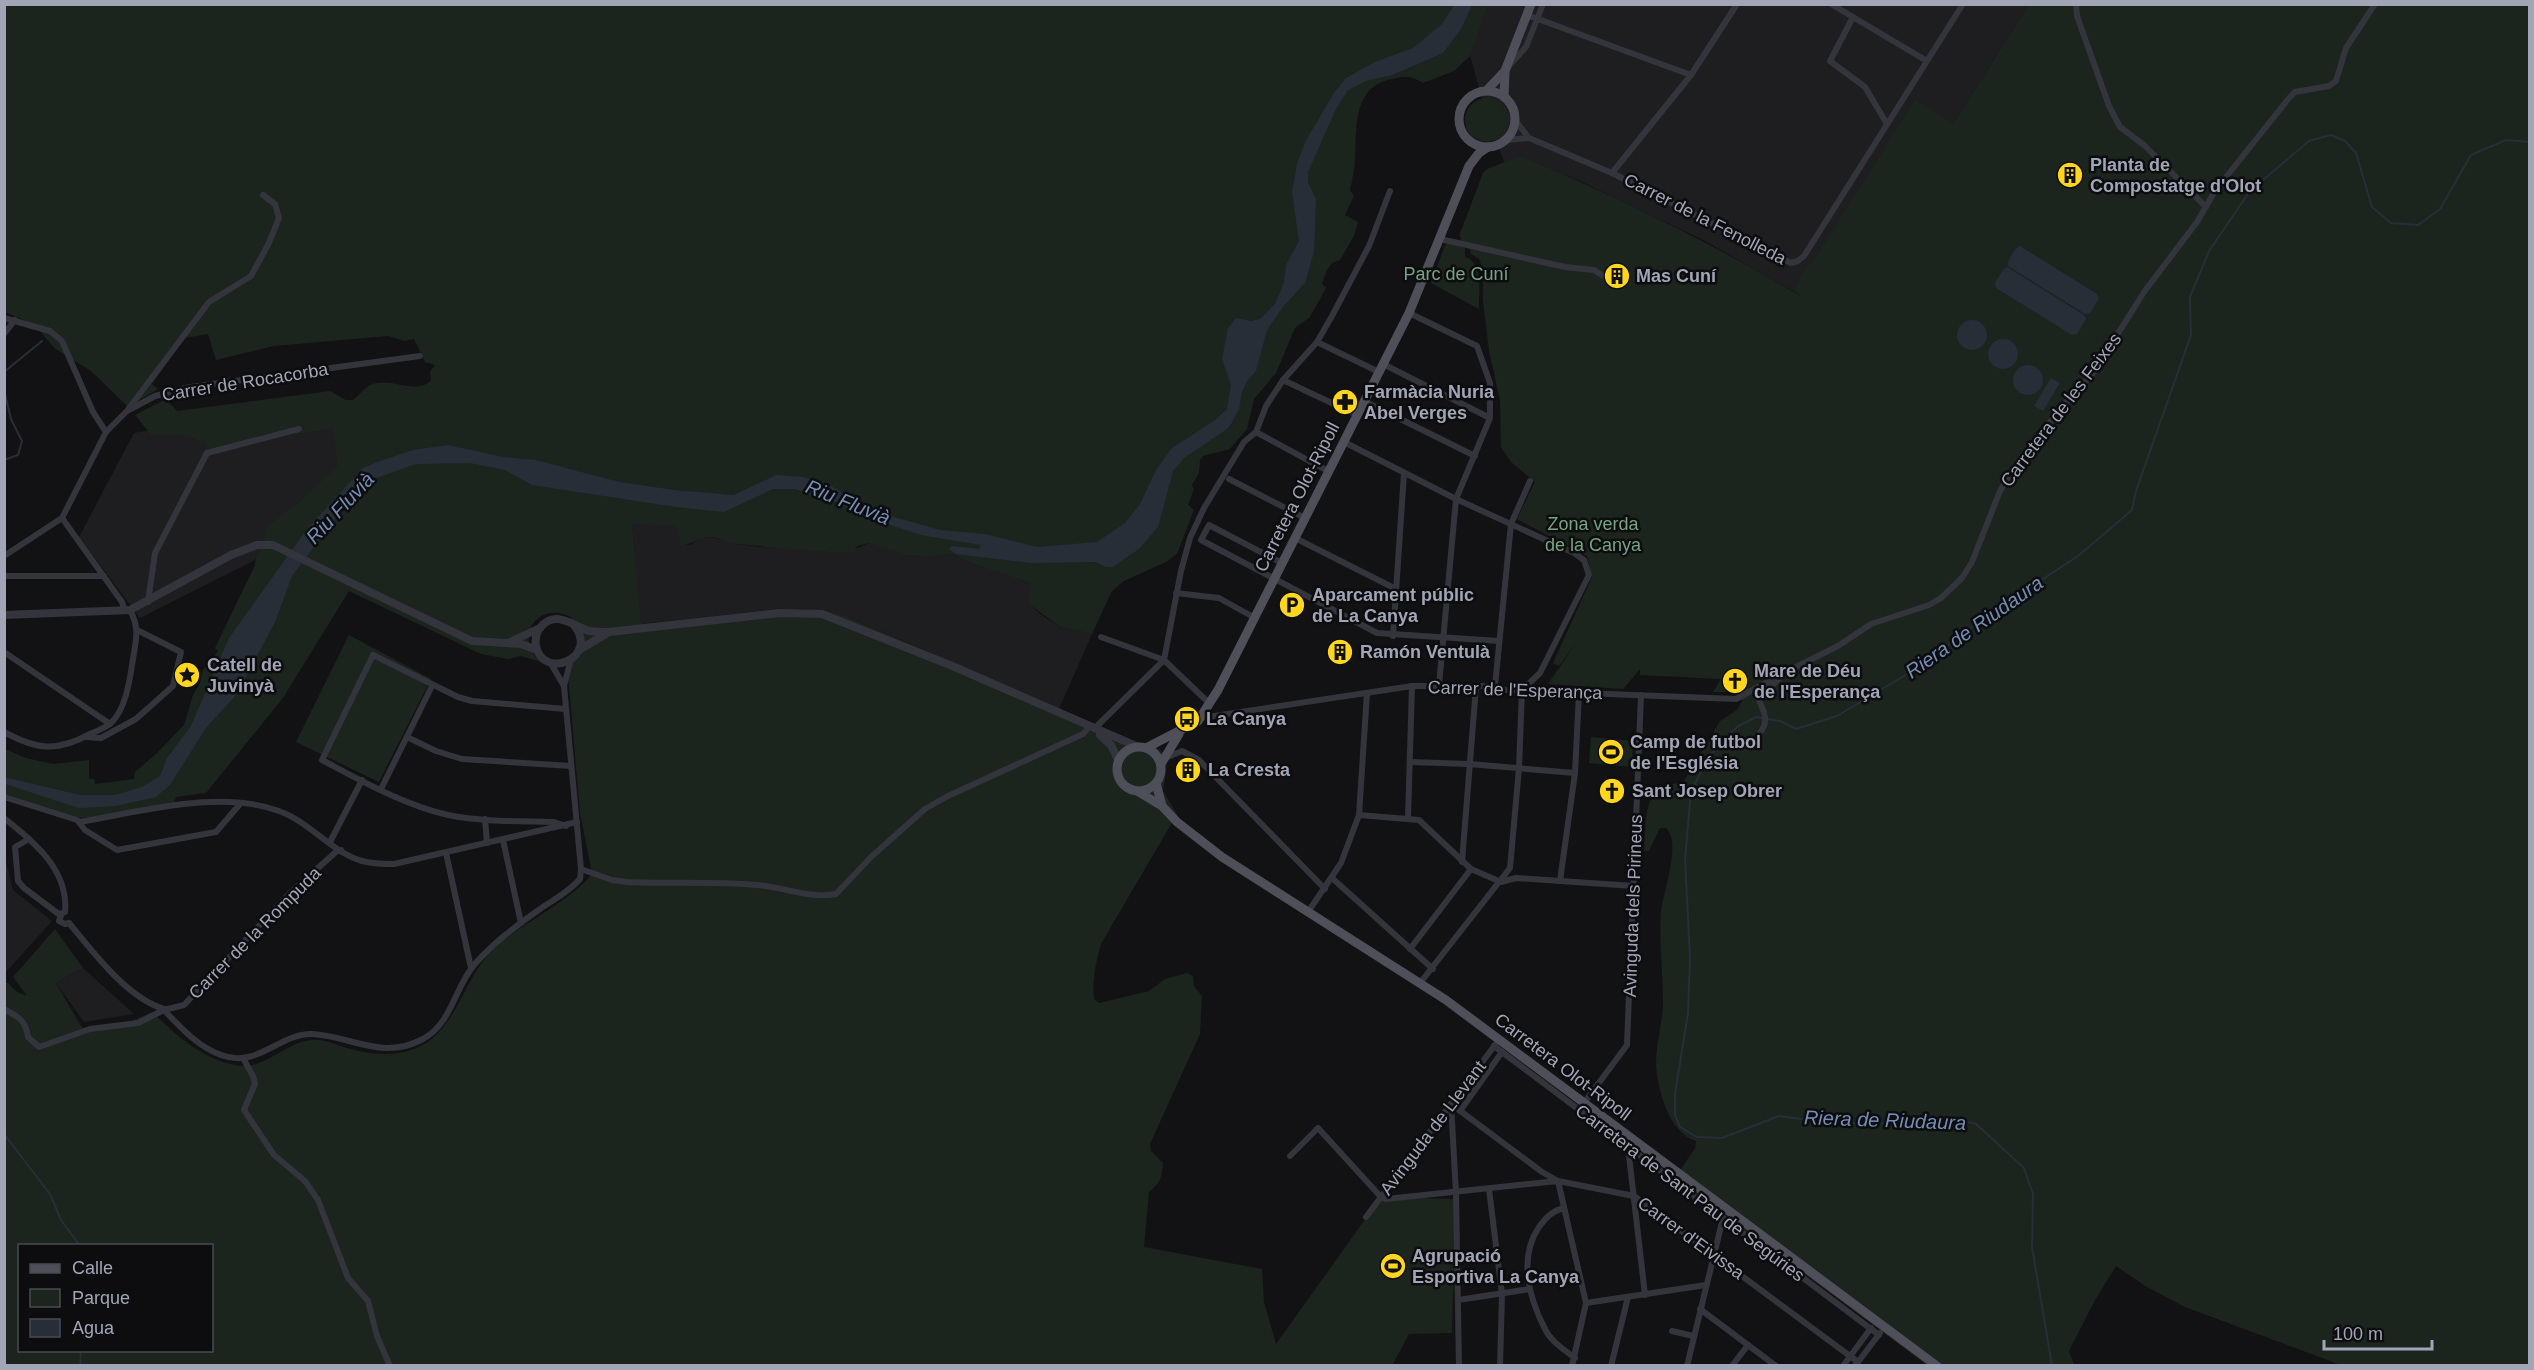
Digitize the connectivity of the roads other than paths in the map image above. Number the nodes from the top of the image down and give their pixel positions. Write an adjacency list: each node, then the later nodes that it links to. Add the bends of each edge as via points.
1 (1531, 4): 8 (main road)
2 (1543, 4): 10 (street)
3 (1737, 4): 13 (street)
4 (1831, 4): 9 (street)
5 (1963, 4): 11 (street, Carrer de la Fenolleda)
6 (2076, 4): 26 (street, via 2109,106 2120,127 2144,145)
7 (2375, 4): 26 (street, Carretera de les Feixes, via 2346,48 2336,81 2293,94)
8 (1527, 15): 10 (street); 12 (main road)
9 (1853, 17): 11 (street); 17 (street, via 1830,61 1865,87)
10 (1538, 18): 12 (street, via 1526,47); 13 (street)
11 (1927, 62): 17 (street, Carrer de la Fenolleda)
12 (1505, 70): 14 (main road); 15 (main road)
13 (1691, 75): 23 (street)
14 (1486, 91): 15 (main road); 18 (main road, via 1470,97 1462,107 1460,125)
15 (1504, 97): 16 (main road)
16 (1515, 120): 19 (street); 20 (main road)
17 (1887, 124): 23 (street, Carrer de la Fenolleda, via 1804,256 1791,263)
18 (1466, 137): 21 (main road, via 1474,144); 22 (main road, Carretera Olot-Ripoll)
19 (1529, 138): 20 (street); 23 (street, Carrer de la Fenolleda)
20 (1506, 140): 21 (main road)
21 (1488, 147): 22 (main road, Carretera Olot-Ripoll)
22 (1469, 166): 27 (main road, Carretera Olot-Ripoll)
23 (1612, 173)
24 (1390, 192): 33 (street, via 1369,246)
25 (263, 195): 38 (street, via 276,204 279,218 251,276 209,302)
26 (2205, 207): 83 (street, Carretera de les Feixes, via 2144,292 2094,372 2017,463 2000,491 1962,578 1929,605 1871,624)
27 (1440, 239): 28 (street, via 1594,270); 29 (main road, Carretera Olot-Ripoll)
28 (1605, 277)
29 (1409, 313): 35 (main road, Carretera Olot-Ripoll); 40 (street, via 1477,346 1490,383)
30 (4, 318): 31 (street)
31 (15, 320): 32 (street); 42 (street, via 50,331 62,341)
32 (4, 334)
33 (1317, 342): 35 (street); 36 (street)
34 (420, 356): 38 (street, Carrer de Rocacorba, via 190,387 155,396)
35 (1381, 368): 37 (main road, Carretera Olot-Ripoll); 40 (street)
36 (1283, 380): 39 (street); 43 (street, via 1266,406)
37 (1364, 401): 39 (main road, Carretera Olot-Ripoll); 45 (street)
38 (127, 411): 42 (street, Carrer de Rocacorba)
39 (1357, 415): 44 (main road, Carretera Olot-Ripoll)
40 (1490, 418): 45 (street)
41 (299, 429): 64 (street, via 207,453 155,553)
42 (106, 432): 51 (street, Carrer de Rocacorba)
43 (1256, 432): 46 (street); 54 (street, via 1229,464)
44 (1344, 442): 46 (main road, Carretera Olot-Ripoll); 47 (street)
45 (1475, 456): 50 (street)
46 (1328, 471): 52 (main road, Carretera Olot-Ripoll)
47 (1404, 473): 50 (street); 62 (street)
48 (1229, 479): 52 (street)
49 (1530, 481): 53 (street)
50 (1456, 499): 53 (street); 74 (street)
51 (62, 518): 57 (street); 60 (street)
52 (1305, 518): 55 (main road, Carretera Olot-Ripoll)
53 (1511, 524): 75 (street); 90 (street, via 1574,553 1584,560 1589,575 1540,674)
54 (1190, 538): 56 (street); 63 (street)
55 (1295, 538): 58 (main road, Carretera Olot-Ripoll); 62 (street)
56 (1201, 540): 58 (street, via 1209,525); 61 (street)
57 (4, 556)
58 (1282, 563): 61 (main road, Carretera Olot-Ripoll)
59 (4, 576): 60 (street)
60 (104, 576): 65 (street)
61 (1274, 579): 67 (main road, Carretera Olot-Ripoll); 72 (street, via 1377,633)
62 (1394, 588): 72 (street)
63 (1176, 593): 67 (street, via 1219,598); 81 (street)
64 (148, 602): 65 (street); 76 (street, via 231,555 256,545 273,545 472,642)
65 (128, 611): 66 (street); 70 (street, via 138,625)
66 (4, 615)
67 (1255, 618): 94 (main road, Carretera Olot-Ripoll)
68 (574, 625): 69 (street, via 556,619); 71 (street); 78 (street, via 580,639)
69 (540, 628): 76 (street); 77 (street)
70 (137, 630): 97 (street, via 129,682); 102 (street, via 181,652 173,686 136,719 101,738)
71 (609, 632): 78 (street); 98 (street, via 779,614 822,614)
72 (1393, 636): 74 (street)
73 (1101, 637): 81 (street)
74 (1444, 638): 75 (street); 84 (street)
75 (1499, 641): 88 (street)
76 (509, 643): 77 (street)
77 (537, 650): 82 (street)
78 (579, 650): 80 (street)
79 (4, 652): 97 (street)
80 (571, 659): 82 (street, via 558,664); 86 (street)
81 (1164, 660): 94 (street); 98 (street)
82 (549, 662): 86 (street)
83 (1788, 671): 93 (street, Carrer de l'Esperança, via 1736,699); 101 (street, Carretera de les Feixes, via 1758,698 1765,714)
84 (1439, 685): 87 (street, Carrer de l'Esperança); 89 (street, Carrer de l'Esperança)
85 (432, 686): 95 (street, via 472,701); 103 (street); 113 (street, via 373,655 322,760)
86 (564, 686): 95 (street)
87 (1412, 686): 91 (street, Carrer de l'Esperança); 108 (street)
88 (1495, 686): 89 (street, Carrer de l'Esperança); 90 (street, Carrer de l'Esperança)
89 (1476, 687): 109 (street)
90 (1522, 690): 92 (street, Carrer de l'Esperança); 111 (street)
91 (1367, 693): 96 (street, Carrer de l'Esperança); 120 (street)
92 (1580, 693): 93 (street, Carrer de l'Esperança); 112 (street)
93 (1641, 695): 139 (street, Avinguda dels Pirineus)
94 (1210, 704): 96 (main road, Carretera Olot-Ripoll)
95 (566, 710): 110 (street)
96 (1201, 718): 100 (main road, Carretera Olot-Ripoll)
97 (110, 724): 102 (street)
98 (1092, 728): 104 (street); 106 (street, via 1112,745); 134 (street, via 925,809 836,894 818,896 721,882 627,882)
99 (4, 732): 102 (street, via 23,742 49,748)
100 (1181, 732): 105 (main road, Carretera Olot-Ripoll); 107 (main road, Carretera Olot-Ripoll)
101 (1759, 734)
102 (86, 737)
103 (407, 737): 110 (street, via 436,752 462,759); 115 (street)
104 (1136, 746): 105 (main road); 106 (main road)
105 (1146, 748): 107 (main road)
106 (1118, 760): 116 (main road, via 1119,778)
107 (1163, 761): 114 (main road); 140 (street, via 1182,751 1199,760)
108 (1410, 762): 109 (street); 122 (street)
109 (1469, 764): 111 (street); 133 (street)
110 (571, 766): 125 (street)
111 (1519, 768): 112 (street); 138 (street, via 1510,868)
112 (1575, 773): 137 (street)
113 (362, 780): 115 (street); 129 (street)
114 (1156, 783): 116 (main road); 119 (main road)
115 (381, 789): 123 (street, via 435,812)
116 (1137, 791): 119 (main road, Carretera Olot-Ripoll)
117 (4, 797): 124 (street)
118 (240, 804): 124 (street, via 202,803); 124 (street, via 216,832 117,850); 129 (street, via 279,810)
119 (1162, 806): 141 (main road, Carretera Olot-Ripoll, via 1209,848)
120 (1359, 815): 122 (street); 136 (street)
121 (4, 818): 127 (street)
122 (1408, 818): 133 (street, via 1419,820)
123 (485, 819): 126 (street); 130 (street)
124 (79, 822)
125 (577, 822): 126 (street); 134 (street)
126 (566, 826): 128 (street)
127 (29, 839): 142 (street, via 58,873 66,899); 142 (street, via 15,847 18,881)
128 (503, 840): 130 (street); 143 (street)
129 (330, 842): 131 (street)
130 (488, 843): 132 (street)
131 (341, 850): 132 (street, via 356,859 380,864); 149 (street, Carrer de la Rompuda, via 289,894 184,1005)
132 (446, 853): 145 (street)
133 (1462, 862): 135 (street)
134 (581, 868): 143 (street, via 580,879 574,885)
135 (1471, 869): 138 (street); 144 (street)
136 (1332, 878): 140 (street); 144 (street)
137 (1560, 881): 138 (street, via 1516,878); 139 (street)
138 (1501, 882): 146 (street)
139 (1634, 886): 153 (street, Avinguda dels Pirineus, via 1627,1045)
140 (1325, 889): 141 (street)
141 (1308, 912): 147 (main road, Carretera Olot-Ripoll)
142 (63, 913): 149 (street, via 70,915 69,923 104,965 139,996)
143 (520, 923): 145 (street)
144 (1410, 949): 146 (street)
145 (471, 968): 152 (street, via 438,1028 413,1043 387,1049 311,1034)
146 (1432, 969): 147 (street)
147 (1420, 983): 150 (main road, Carretera Olot-Ripoll)
148 (4, 1010): 149 (street, Carrer de la Rompuda, via 21,1018 28,1037 39,1047 90,1029 138,1023)
149 (165, 1010): 152 (street, via 199,1044 222,1056)
150 (1496, 1042): 151 (street, Carretera de Sant Pau de Segúries); 153 (main road, Carretera Olot-Ripoll); 154 (street, Avinguda de Llevant)
151 (1502, 1052): 155 (street, Avinguda de Llevant); 156 (street, Carretera de Sant Pau de Segúries)
152 (243, 1058): 183 (street, via 255,1084 243,1110 274,1155 305,1181 318,1200 348,1278 368,1301)
153 (1584, 1103): 177 (main road, Carretera Olot-Ripoll)
154 (1451, 1104): 155 (street, Carrer d'Eivissa); 160 (street); 162 (street, Avinguda de Llevant)
155 (1460, 1111): 158 (street, Carrer d'Eivissa)
156 (1628, 1147): 161 (street); 165 (street, Carretera de Sant Pau de Segúries)
157 (1290, 1156): 162 (street, via 1318,1128)
158 (1558, 1180): 159 (street); 161 (street, Carrer d'Eivissa); 163 (street)
159 (1489, 1189): 160 (street); 169 (street)
160 (1456, 1193): 162 (street); 172 (street)
161 (1634, 1196): 166 (street, Carrer d'Eivissa); 170 (street)
162 (1381, 1197): 164 (street, Avinguda de Llevant)
163 (1564, 1208): 168 (street, via 1556,1209 1543,1221 1528,1247); 173 (street)
164 (1366, 1217)
165 (1723, 1218): 166 (street); 175 (street, Carretera de Sant Pau de Segúries)
166 (1713, 1253): 167 (street); 180 (street, Carrer d'Eivissa)
167 (1706, 1285): 170 (street); 174 (street)
168 (1530, 1289): 169 (street); 181 (street, via 1545,1329)
169 (1502, 1293): 172 (street); 185 (street)
170 (1645, 1295): 171 (street)
171 (1628, 1297): 173 (street); 186 (street)
172 (1458, 1300): 184 (street)
173 (1586, 1303): 181 (street)
174 (1701, 1310): 178 (street); 179 (street)
175 (1870, 1328): 177 (street, Carretera de Sant Pau de Segúries); 180 (street)
176 (1672, 1331): 178 (street)
177 (1880, 1334): 182 (street); 191 (main road, Carretera Olot-Ripoll)
178 (1693, 1336): 187 (street)
179 (1748, 1345): 188 (street); 189 (street)
180 (1850, 1356): 182 (street, Carrer d'Eivissa); 190 (street)
181 (1574, 1362)
182 (1856, 1364)
183 (390, 1365)
184 (1459, 1365)
185 (1500, 1365)
186 (1611, 1365)
187 (1687, 1365)
188 (1732, 1365)
189 (1776, 1365)
190 (1843, 1365)
191 (1937, 1365)

